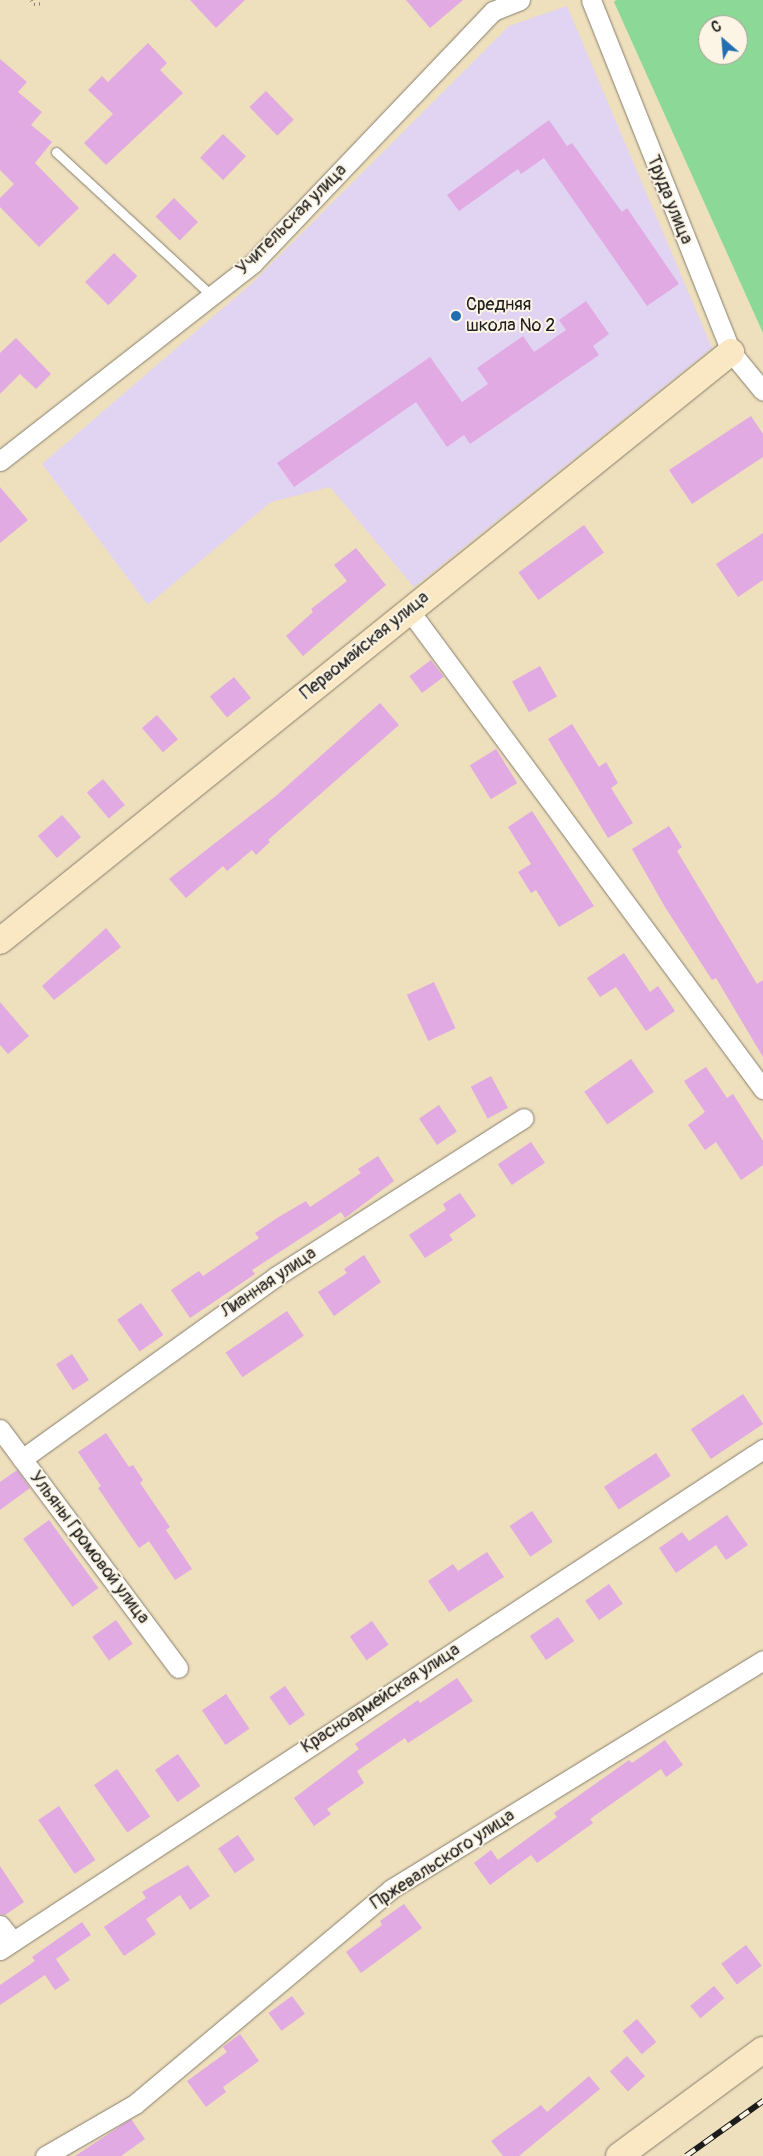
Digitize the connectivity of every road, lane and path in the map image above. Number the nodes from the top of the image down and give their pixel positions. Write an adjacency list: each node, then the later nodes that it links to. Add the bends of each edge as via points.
1 (31, 0): 4 (path, via 34,4)
2 (520, 0): 5 (street, Учительская улица)
3 (591, 0): 8 (street, Труда улица)
4 (44, 3)
5 (488, 5): 7 (street, Учительская улица, via 254,263)
6 (56, 152): 7 (lane)
7 (212, 296): 10 (street, Учительская улица)
8 (731, 352): 9 (street, Труда улица); 11 (street, Первомайская улица)
9 (763, 391)
10 (0, 461)
11 (409, 610): 12 (street, Первомайская улица); 13 (street)
12 (0, 941)
13 (763, 1089)
14 (524, 1118): 17 (street, Лианная улица, via 274,1277)
15 (0, 1429): 17 (street, Ульяны Громовой улица)
16 (763, 1449): 21 (street, Красноармейская улица)
17 (22, 1459): 19 (street, Ульяны Громовой улица)
18 (763, 1660): 23 (street, Пржевальского улица, via 391,1890 135,2104)
19 (178, 1668)
20 (0, 1925): 21 (street)
21 (6, 1946)
22 (763, 2050): 24 (street)
23 (45, 2156)
24 (619, 2156)

